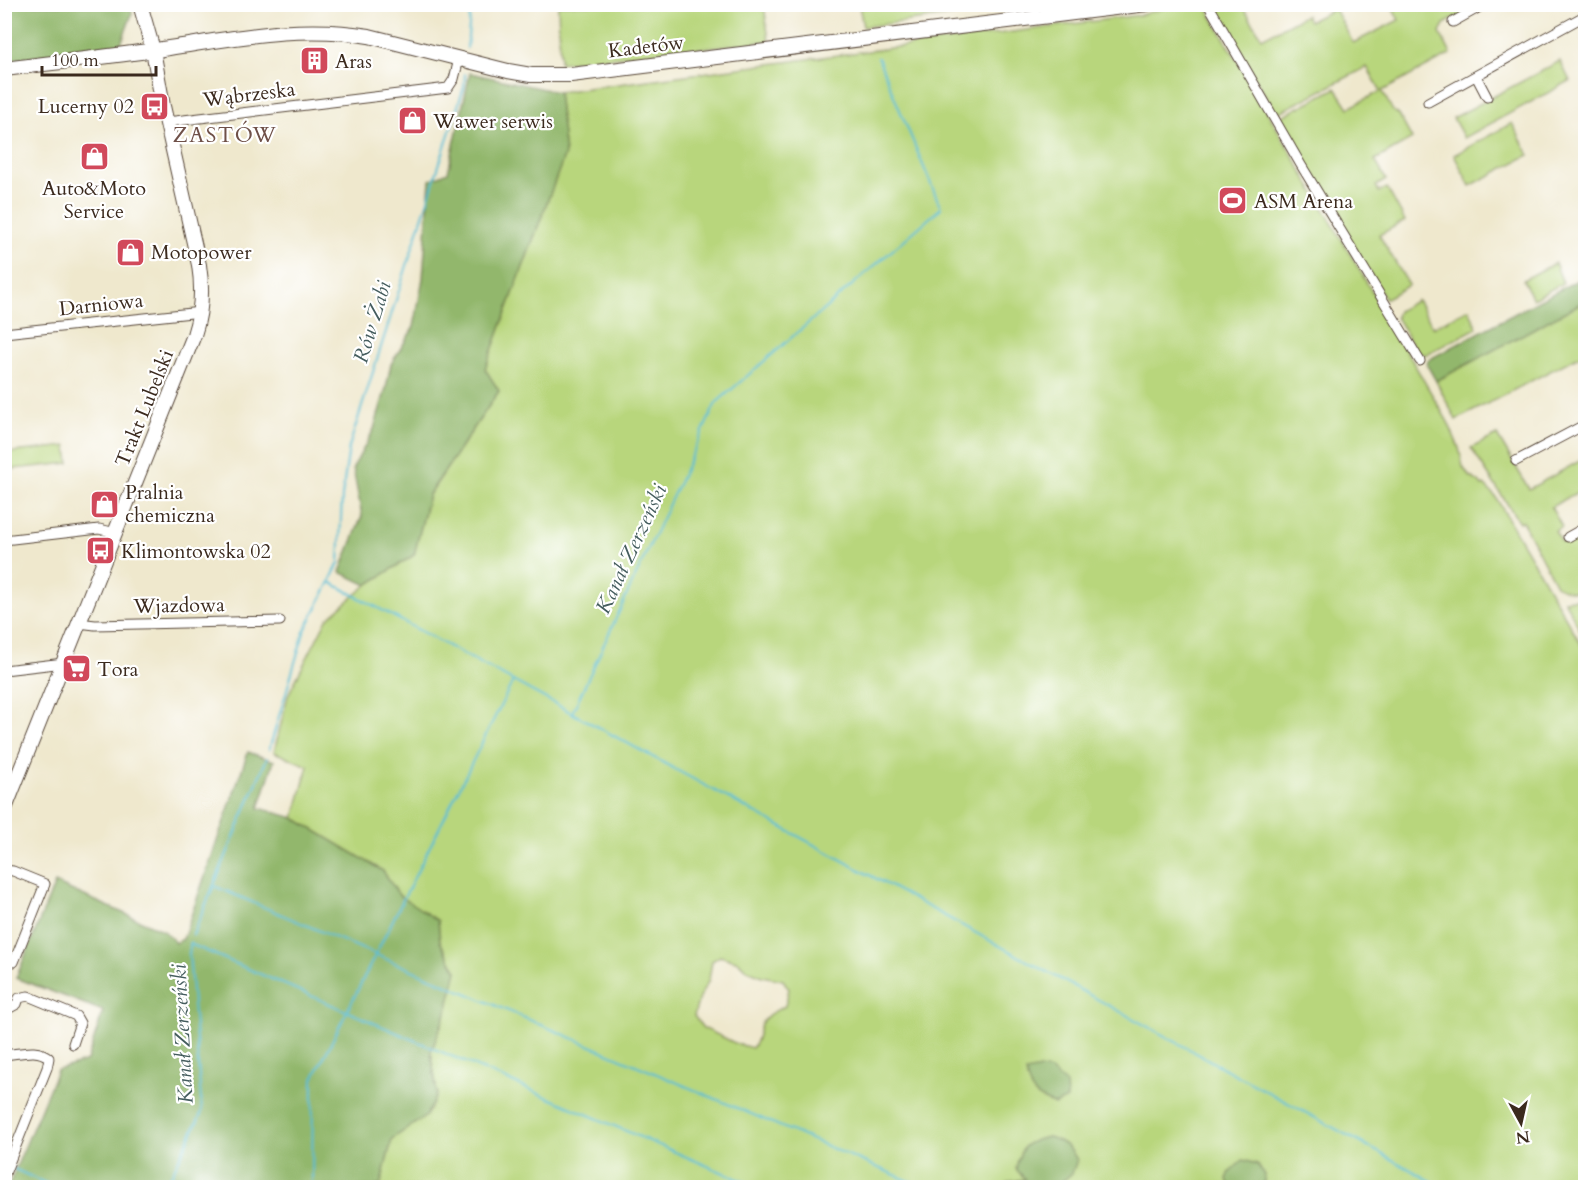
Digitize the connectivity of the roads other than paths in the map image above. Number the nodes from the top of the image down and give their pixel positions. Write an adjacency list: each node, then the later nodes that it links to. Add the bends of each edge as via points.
1 (140, 4): 7 (street, Trakt Lubelski)
2 (1148, 4): 8 (street, Kadetów, via 571,75 531,75)
3 (1208, 4): 16 (street)
4 (1485, 4): 6 (street)
5 (1586, 15): 10 (street)
6 (1453, 22)
7 (153, 50): 8 (street, Kadetów, via 252,34 327,30 369,36); 9 (street, Kadetów); 13 (street, Trakt Lubelski)
8 (459, 59): 13 (street, Wąbrzeska, via 448,88)
9 (4, 69)
10 (1476, 76): 11 (street); 12 (street)
11 (1487, 96)
12 (1428, 102)
13 (167, 122): 14 (street, Trakt Lubelski, via 199,265)
14 (201, 312): 15 (street, Darniowa); 20 (street, Trakt Lubelski)
15 (4, 333)
16 (1420, 361)
17 (1586, 424): 18 (street)
18 (1516, 460)
19 (1586, 527): 21 (street)
20 (116, 533): 22 (street, via 99,529); 24 (street, Trakt Lubelski)
21 (1568, 537)
22 (4, 540)
23 (279, 621): 24 (street, Wjazdowa)
24 (80, 623): 25 (street, Trakt Lubelski)
25 (64, 663): 26 (street); 27 (street, Trakt Lubelski)
26 (4, 670)
27 (4, 811)
28 (4, 870): 29 (street, via 45,884)
29 (14, 962)
30 (4, 1007): 31 (street, via 17,1005 20,998 28,996 76,1016 80,1023)
31 (73, 1044)
32 (4, 1055): 33 (street, via 36,1052 49,1058)
33 (4, 1176)

